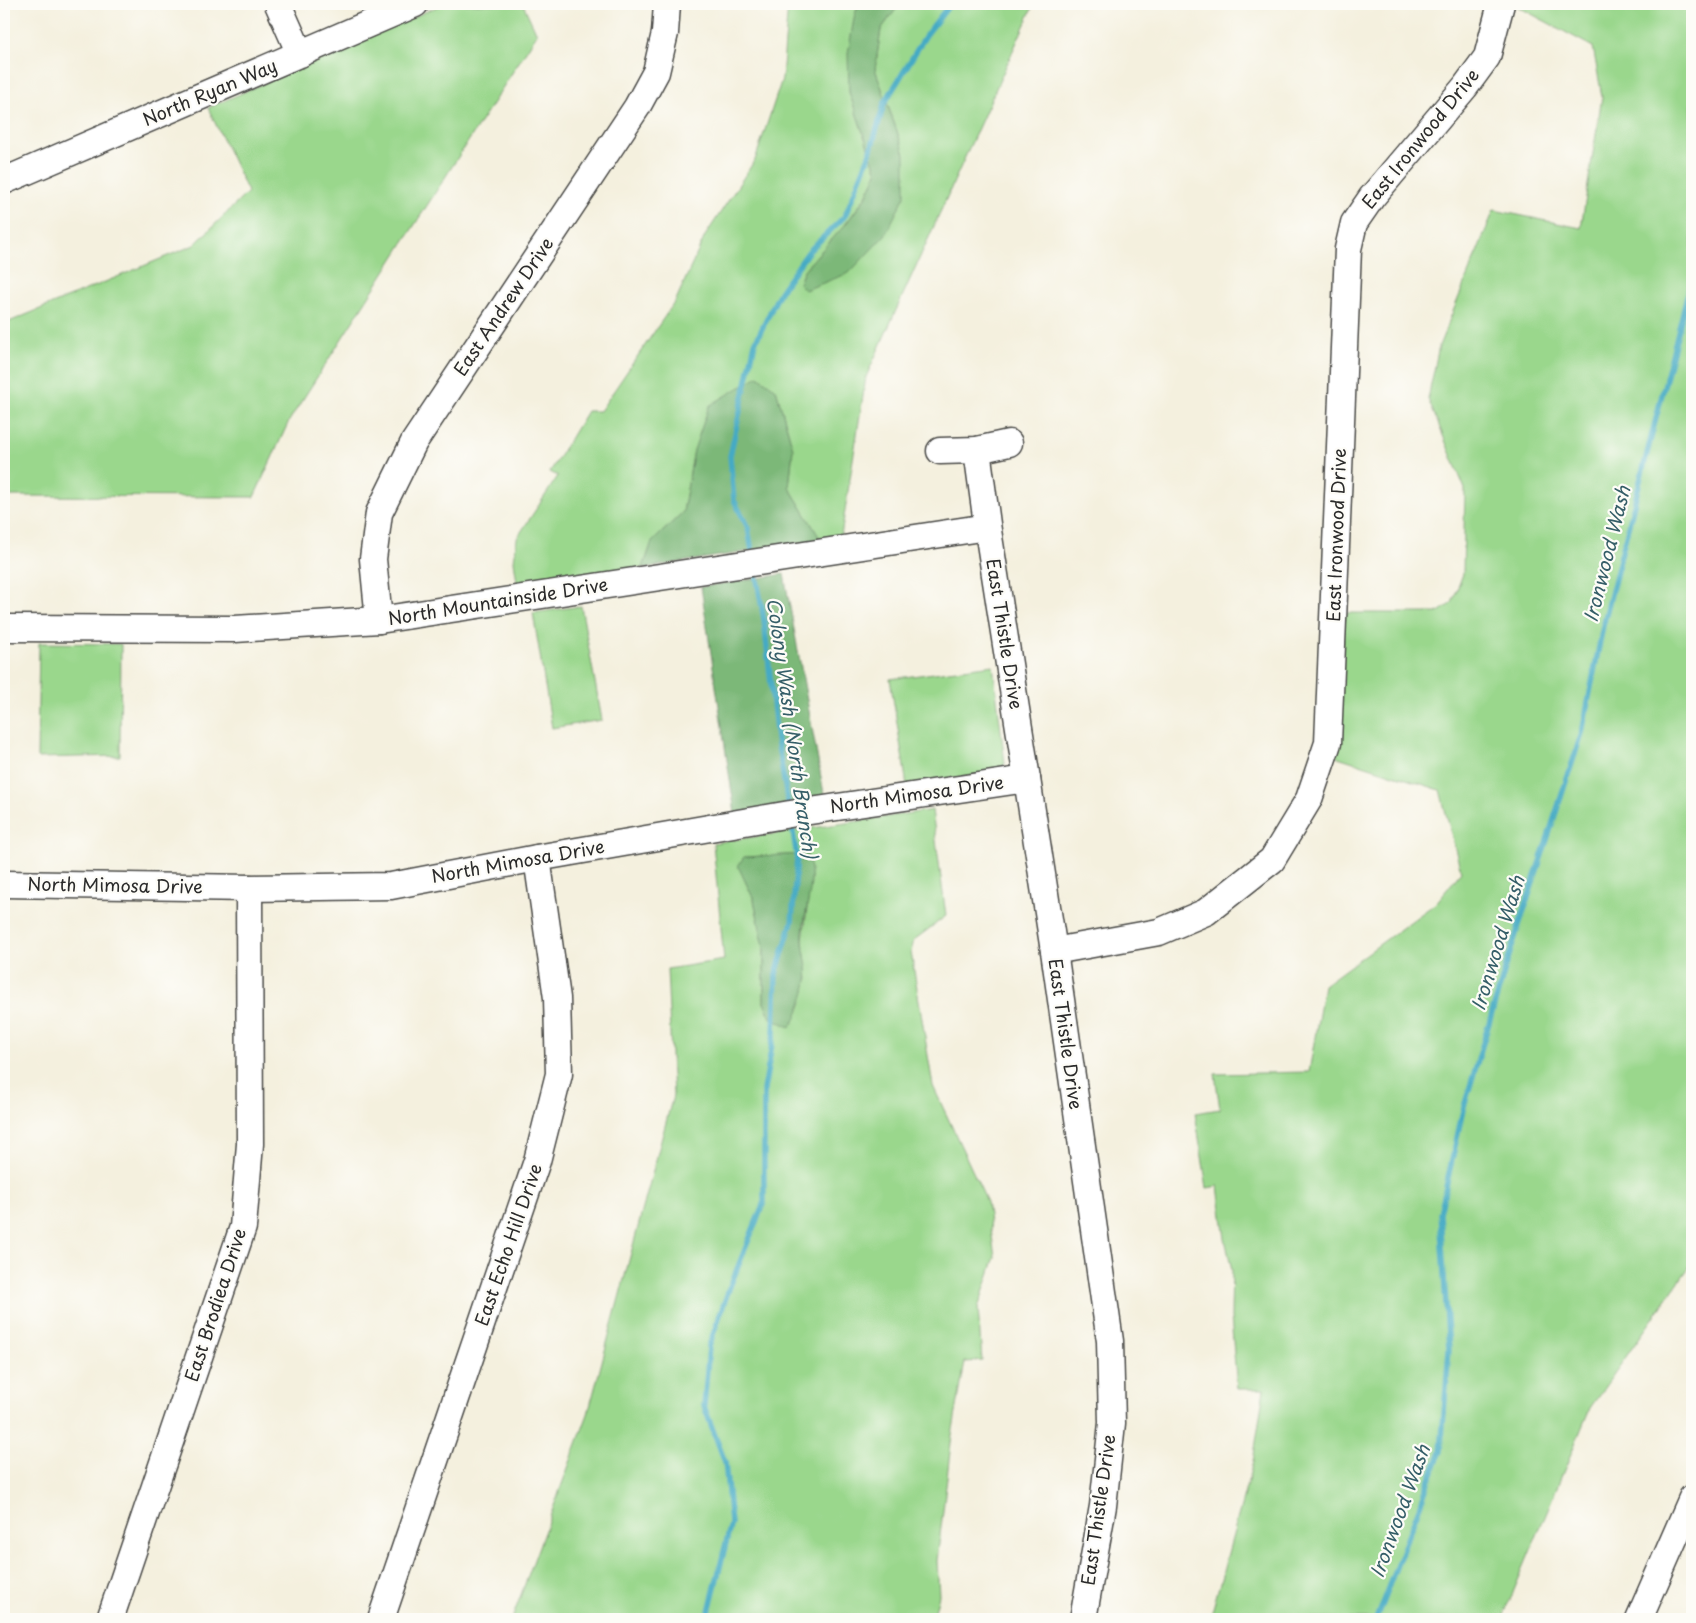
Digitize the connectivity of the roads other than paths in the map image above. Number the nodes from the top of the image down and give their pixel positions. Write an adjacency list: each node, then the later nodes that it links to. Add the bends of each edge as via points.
1 (278, 4): 5 (street)
2 (415, 4): 5 (street, North Ryan Way)
3 (667, 4): 11 (street, East Andrew Drive, via 665,33 656,72 637,107 414,442 380,513 373,559)
4 (1500, 4): 17 (street, East Ironwood Drive, via 1487,57 1354,223 1348,249 1328,742 1309,799 1272,860 1206,912 1158,932)
5 (300, 54): 6 (street, North Ryan Way)
6 (4, 180)
7 (1009, 443): 8 (street)
8 (977, 450): 9 (street); 10 (street, East Thistle Drive)
9 (940, 451)
10 (987, 527): 11 (street, North Mountainside Drive); 13 (street, East Thistle Drive)
11 (378, 620): 12 (street, North Mountainside Drive, via 235,629)
12 (4, 628)
13 (1027, 779): 14 (street, North Mimosa Drive, via 790,814); 17 (street, East Thistle Drive)
14 (536, 858): 16 (street, North Mimosa Drive, via 391,886); 20 (street, East Echo Hill Drive, via 557,998 559,1074 538,1162)
15 (4, 884): 16 (street, North Mimosa Drive)
16 (249, 888): 19 (street, East Brodiea Drive, via 250,1144 243,1227)
17 (1054, 951): 21 (street, East Thistle Drive, via 1110,1340 1112,1423 1104,1506)
18 (1692, 1498): 22 (street)
19 (110, 1619)
20 (381, 1619)
21 (1083, 1619)
22 (1639, 1619)

